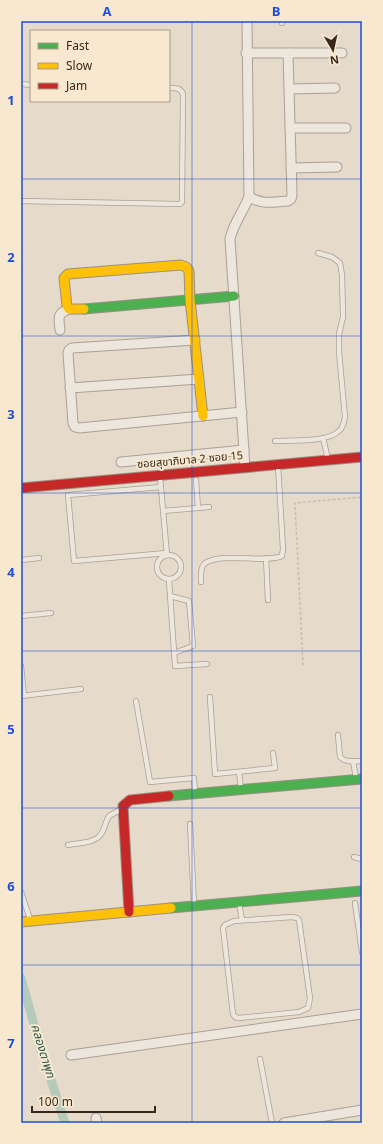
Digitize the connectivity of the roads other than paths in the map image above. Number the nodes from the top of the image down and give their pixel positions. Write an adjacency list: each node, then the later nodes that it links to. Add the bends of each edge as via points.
1 (247, 21): 2 (street)
2 (246, 53): 3 (street); 12 (street)
3 (288, 53): 4 (street); 7 (street)
4 (342, 53)
5 (170, 88): 13 (lane, via 178,88 183,94 180,204)
6 (335, 88): 7 (street)
7 (290, 89): 8 (street)
8 (290, 128): 9 (street); 11 (street)
9 (346, 128)
10 (337, 167): 11 (street)
11 (291, 168): 12 (street, via 291,199 264,203)
12 (249, 197): 15 (street, via 232,228 230,239)
13 (21, 201)
14 (318, 254): 24 (lane, via 332,257 340,263 342,275 343,317 339,334 339,352 345,417 344,425 339,431)
15 (234, 296): 16 (street); 22 (street)
16 (190, 300): 17 (street); 17 (street, via 189,271 181,265 68,274 64,278); 19 (street)
17 (69, 309): 18 (street, via 59,316)
18 (60, 330)
19 (195, 340): 20 (street); 21 (street, via 72,348 68,353)
20 (199, 378): 21 (street); 23 (street)
21 (70, 388): 23 (street, via 73,423 79,428)
22 (242, 412): 23 (street); 26 (street)
23 (203, 416)
24 (323, 438): 25 (lane); 28 (lane)
25 (275, 441)
26 (244, 450): 29 (street); 31 (street)
27 (362, 457): 28 (street, ซอยสุขาภิบาล 2 ซอย 15)
28 (328, 459): 30 (street, ซอยสุขาภิบาล 2 ซอย 15)
29 (121, 462)
30 (278, 464): 31 (street, ซอยสุขาภิบาล 2 ซอย 15); 41 (lane, via 283,553 279,557)
31 (245, 467): 32 (street, ซอยสุขาภิบาล 2 ซอย 15)
32 (160, 475): 34 (street, ซอยสุขาภิบาล 2 ซอย 15); 35 (lane)
33 (196, 480): 37 (lane)
34 (21, 488)
35 (161, 488): 38 (lane); 39 (lane, via 68,495 74,561)
36 (209, 507): 37 (lane)
37 (198, 508): 38 (lane)
38 (163, 511): 39 (lane)
39 (167, 554): 43 (lane, via 159,559 156,567 162,577); 43 (lane, via 178,558 182,566 179,574)
40 (39, 558): 42 (lane)
41 (266, 558): 44 (lane, via 210,561 202,568); 46 (lane)
42 (21, 560)
43 (169, 580): 45 (lane)
44 (201, 582)
45 (170, 596): 49 (lane); 49 (lane, via 189,601 193,646)
46 (268, 600)
47 (51, 613): 48 (lane)
48 (21, 616)
49 (174, 653): 50 (lane, via 175,666)
50 (207, 664)
51 (21, 666): 53 (lane)
52 (81, 689): 53 (lane)
53 (23, 696)
54 (210, 697): 60 (lane, via 215,774)
55 (136, 701): 63 (lane, via 150,782 194,778)
56 (338, 735): 58 (lane, via 340,757 346,761)
57 (273, 753): 60 (lane, via 275,768)
58 (354, 761): 59 (lane); 61 (lane)
59 (362, 761)
60 (239, 772): 62 (lane)
61 (359, 779): 62 (street)
62 (241, 790): 63 (street)
63 (195, 794): 64 (street, via 130,800 124,804)
64 (122, 810): 66 (lane, via 108,816 102,833 94,840); 74 (street)
65 (190, 824): 73 (lane)
66 (68, 845)
67 (354, 857): 68 (lane)
68 (362, 859)
69 (362, 891): 71 (street)
70 (21, 892): 76 (lane)
71 (239, 903): 73 (street); 75 (lane)
72 (355, 903): 78 (lane)
73 (194, 906): 74 (street)
74 (130, 912): 76 (street)
75 (242, 920): 75 (lane, via 225,924 223,928 235,1017 299,1012 308,1008 310,998 299,920 292,917)
76 (31, 921): 77 (street)
77 (21, 922)
78 (362, 952)
79 (362, 1014): 80 (street)
80 (71, 1055)
81 (260, 1059): 83 (lane)
82 (362, 1110): 84 (street)
83 (272, 1123)
84 (284, 1123)

